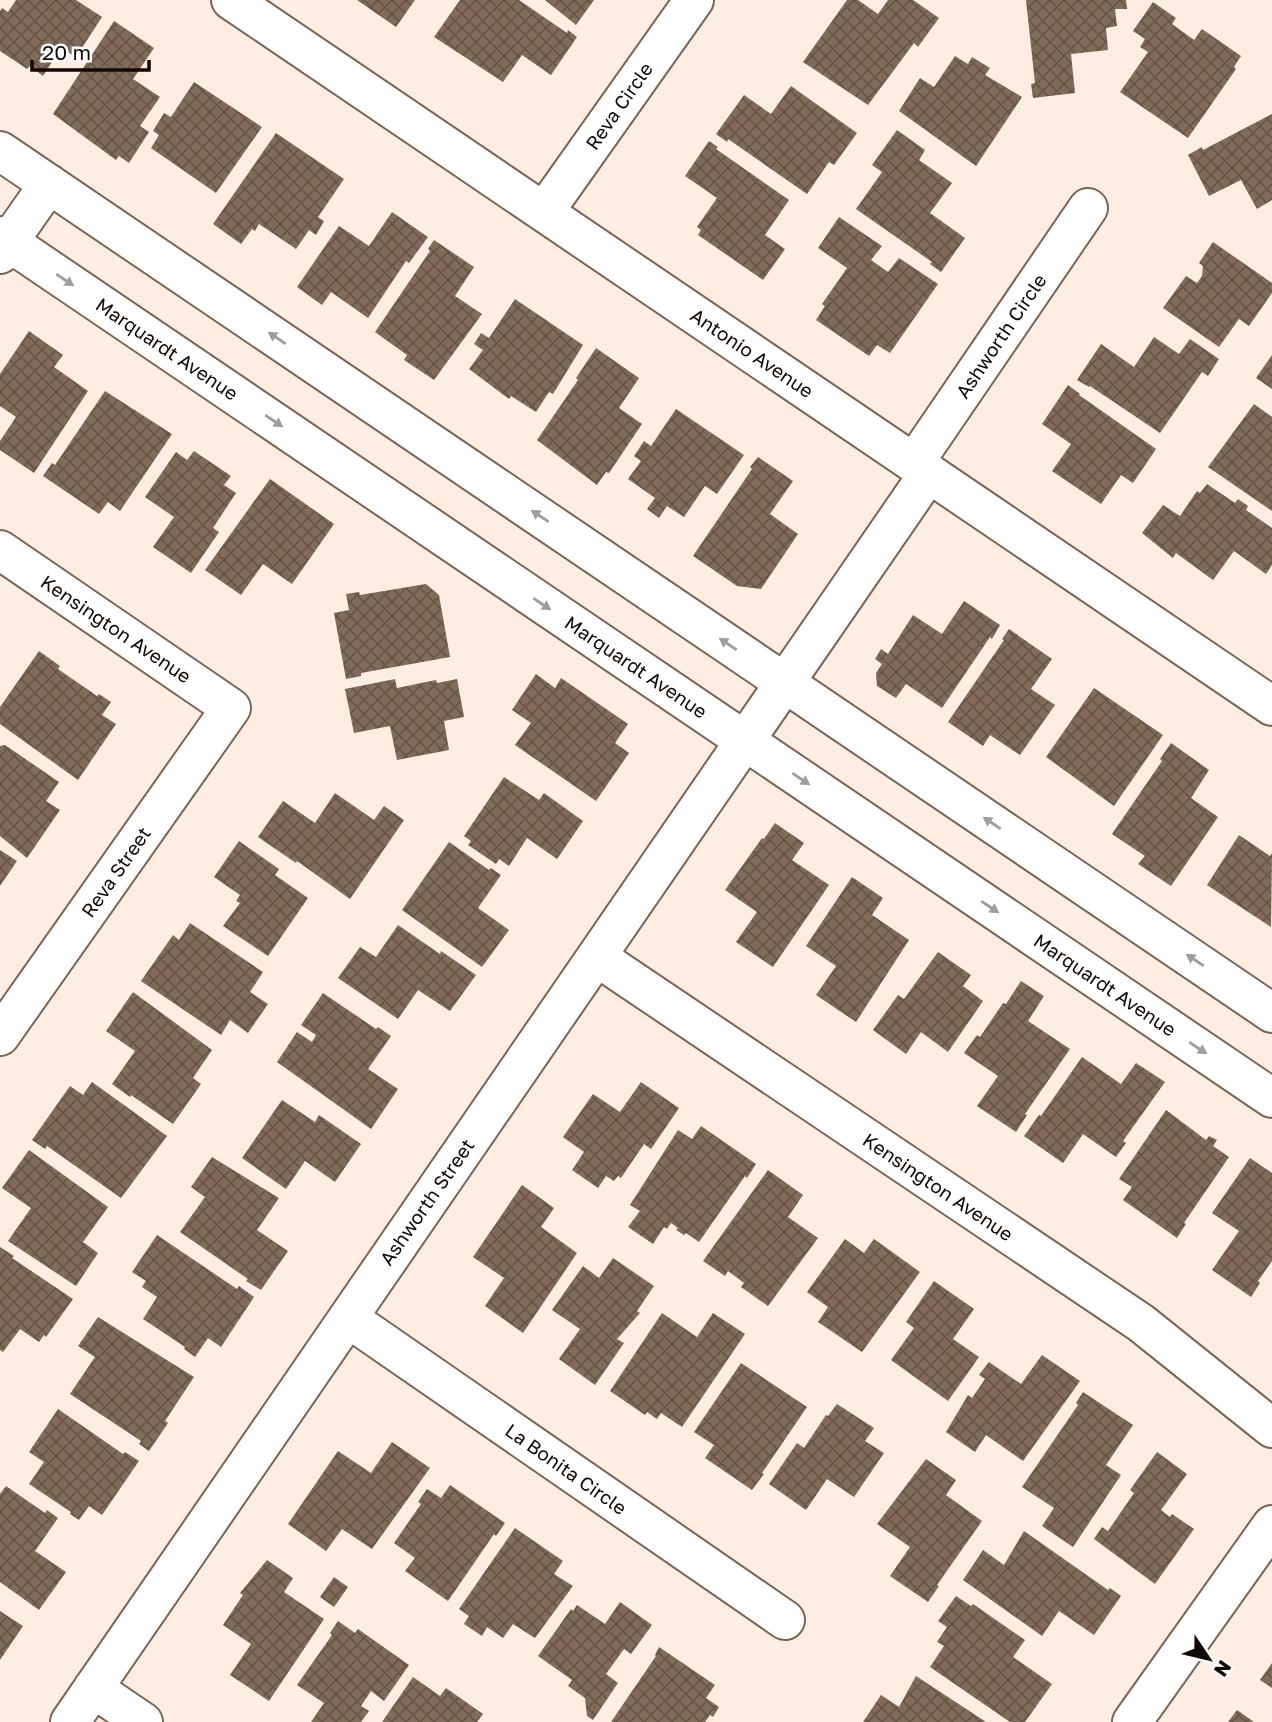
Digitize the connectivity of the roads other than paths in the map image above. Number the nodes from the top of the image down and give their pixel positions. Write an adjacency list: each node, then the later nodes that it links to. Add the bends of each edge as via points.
1 (231, 0): 6 (street, Antonio Avenue)
2 (694, 0): 6 (street, Reva Circle)
3 (0, 150): 4 (street)
4 (49, 184): 7 (street); 10 (street, one-way to 4)
5 (1088, 208): 8 (street, Ashworth Circle)
6 (544, 212): 8 (street, Antonio Avenue)
7 (3, 244): 13 (street, Marquardt Avenue, one-way to 13)
8 (921, 468): 10 (street, Ashworth Circle); 11 (street, Antonio Avenue)
9 (0, 550): 12 (street, Kensington Avenue)
10 (785, 682): 13 (street, Ashworth Street); 15 (street, one-way to 10)
11 (1272, 706)
12 (231, 708): 16 (street, Reva Street)
13 (745, 741): 14 (street, Ashworth Street); 17 (street, Marquardt Avenue, one-way to 17)
14 (597, 957): 18 (street, Ashworth Street); 19 (street, Kensington Avenue, via 1141,1323)
15 (1272, 1013)
16 (0, 1036)
17 (1272, 1098)
18 (348, 1318): 21 (street, La Bonita Circle); 22 (street, Ashworth Street)
19 (1272, 1428)
20 (1272, 1525): 25 (street)
21 (785, 1620)
22 (93, 1688): 23 (street, Ashworth Street); 24 (street)
23 (70, 1722)
24 (143, 1722)
25 (1132, 1722)

